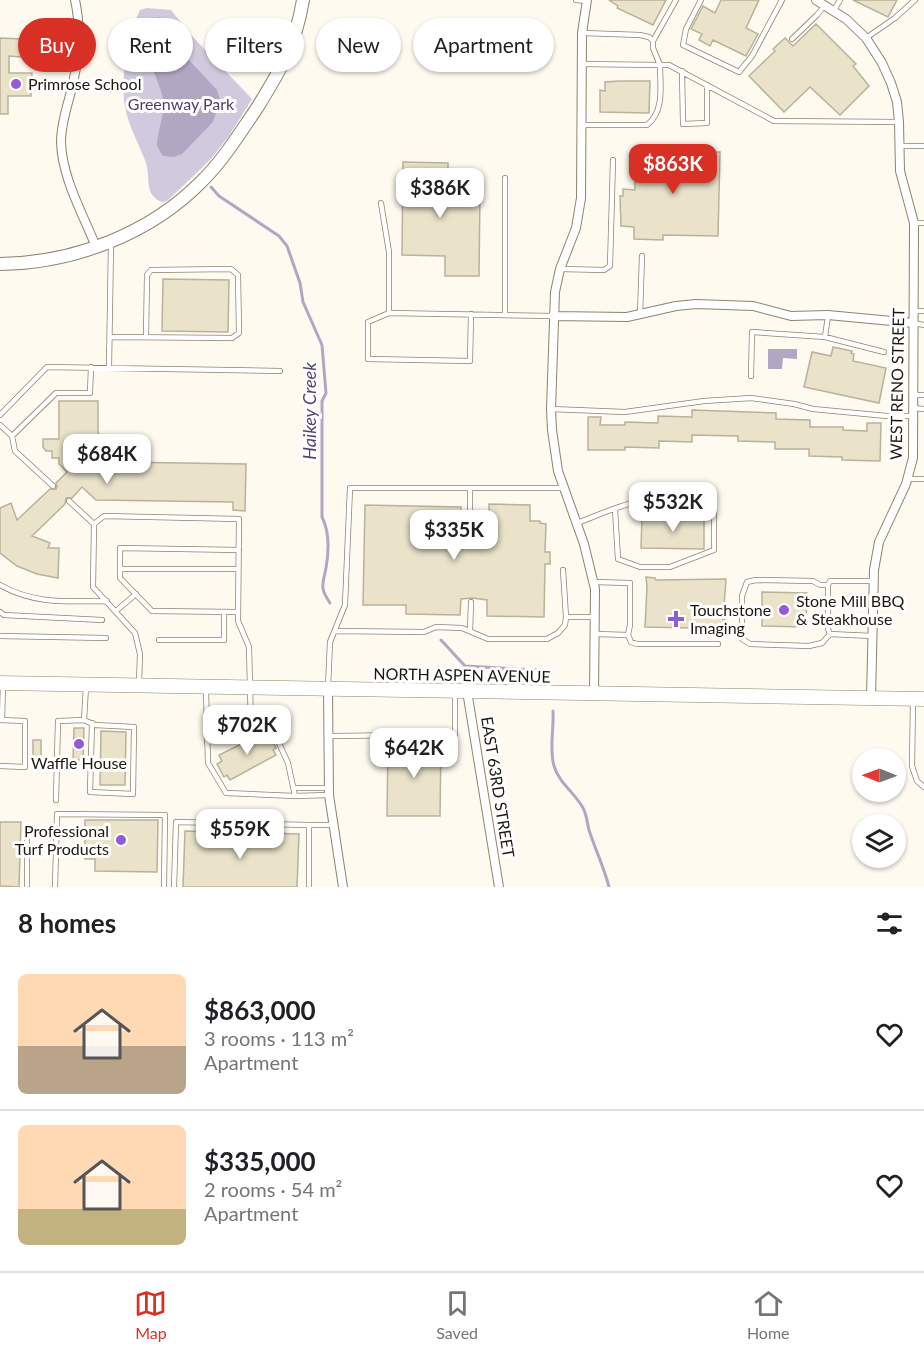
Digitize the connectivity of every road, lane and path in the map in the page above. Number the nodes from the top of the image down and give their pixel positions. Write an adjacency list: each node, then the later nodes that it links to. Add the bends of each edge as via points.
1 (75, 0): 32 (street, via 78,56 62,142 68,178)
2 (303, 0): 31 (street, via 284,64 223,158 180,201)
3 (576, 0): 10 (lane)
4 (676, 0): 16 (lane)
5 (701, 0): 6 (lane, via 686,29 683,45 739,72)
6 (782, 0)
7 (816, 0): 11 (street, WEST RENO STREET)
8 (840, 0): 12 (lane)
9 (915, 0): 14 (lane)
10 (587, 1): 13 (street)
11 (825, 5): 12 (street, WEST RENO STREET); 15 (lane)
12 (834, 10): 14 (street, WEST RENO STREET)
13 (582, 33): 16 (lane, via 640,35); 17 (street)
14 (866, 38): 21 (street, WEST RENO STREET, via 891,83)
15 (792, 39)
16 (653, 41): 18 (lane)
17 (581, 64): 18 (lane); 22 (street)
18 (660, 65): 19 (lane); 22 (lane, via 659,111 647,125)
19 (682, 71): 20 (lane); 20 (lane, via 683,124 707,123)
20 (707, 85): 21 (lane, via 774,121)
21 (899, 122): 23 (street, WEST RENO STREET)
22 (581, 124): 35 (street, via 579,216)
23 (899, 142): 24 (lane); 29 (street, WEST RENO STREET, via 900,171)
24 (924, 146)
25 (613, 160): 35 (lane, via 610,266 604,270)
26 (505, 178): 40 (lane)
27 (381, 203): 38 (lane, via 388,252)
28 (924, 222): 29 (lane)
29 (914, 223): 30 (street, WEST RENO STREET)
30 (919, 237): 36 (street, WEST RENO STREET)
31 (111, 241): 32 (street); 46 (lane)
32 (96, 247): 34 (street, via 52,259)
33 (642, 256): 41 (lane)
34 (0, 264)
35 (560, 269): 43 (street)
36 (913, 311): 37 (lane); 44 (street, WEST RENO STREET)
37 (924, 311)
38 (389, 313): 39 (lane); 39 (lane, via 368,322 368,359 470,361)
39 (471, 314): 40 (lane)
40 (505, 315): 43 (lane)
41 (640, 315): 42 (street, via 696,304 753,306 791,316); 43 (street)
42 (828, 315): 44 (street); 48 (lane)
43 (553, 316): 56 (street)
44 (913, 323): 45 (lane); 54 (street, WEST RENO STREET)
45 (924, 325)
46 (110, 337): 47 (lane); 51 (lane)
47 (146, 337): 47 (lane, via 231,338 239,333 238,275 231,269 151,270 147,275)
48 (825, 337): 49 (lane); 53 (lane, via 752,332)
49 (884, 352)
50 (91, 367): 51 (lane); 59 (lane, via 47,367); 61 (lane, via 90,393 56,393)
51 (109, 367): 52 (lane)
52 (280, 371)
53 (750, 376)
54 (912, 395): 55 (lane); 58 (street, WEST RENO STREET)
55 (924, 395)
56 (551, 409): 58 (lane, via 625,411 751,398 813,410 887,416); 66 (street, via 558,471)
57 (924, 409): 58 (lane)
58 (912, 412): 62 (street, WEST RENO STREET, via 912,458)
59 (0, 414)
60 (0, 425): 61 (lane)
61 (12, 436): 64 (lane, via 15,451)
62 (907, 479): 63 (lane); 76 (street, WEST RENO STREET, via 879,542)
63 (924, 479)
64 (53, 486)
65 (470, 488): 66 (lane); 71 (lane); 90 (lane, via 350,488 345,605)
66 (565, 488): 69 (street)
67 (69, 501): 70 (lane)
68 (615, 509): 68 (lane, via 642,500 672,499 714,510 714,550 670,567 640,567 618,559); 69 (lane)
69 (577, 523): 77 (street)
70 (94, 524): 72 (lane, via 104,516 239,519); 81 (lane, via 93,587)
71 (470, 541)
72 (239, 550): 73 (lane, via 120,548); 74 (lane)
73 (120, 569): 74 (lane); 80 (lane, via 120,578)
74 (238, 569): 86 (lane)
75 (563, 570): 87 (lane)
76 (874, 581): 79 (lane, via 836,580); 96 (street, WEST RENO STREET)
77 (594, 582): 88 (street); 94 (lane, via 630,583)
78 (0, 585): 81 (lane, via 39,600)
79 (828, 585): 93 (lane); 93 (lane, via 813,581 747,582 742,596 742,639 750,644 809,646 822,643)
80 (136, 594): 83 (lane); 85 (lane, via 152,611)
81 (107, 602): 83 (lane)
82 (471, 602): 91 (lane)
83 (116, 611): 102 (lane, via 138,639)
84 (0, 612): 89 (lane)
85 (224, 612): 86 (lane); 98 (lane, via 224,640)
86 (238, 612): 104 (lane, via 249,647)
87 (566, 616): 88 (lane); 91 (lane, via 565,625 548,639 488,639)
88 (596, 617): 92 (street)
89 (102, 620)
90 (335, 631): 91 (lane, via 424,632 436,627); 105 (lane, via 330,642)
91 (470, 631)
92 (596, 634): 94 (lane); 107 (street)
93 (830, 634): 96 (lane)
94 (628, 635): 99 (lane, via 637,644)
95 (0, 636): 97 (lane)
96 (872, 636): 108 (street, WEST RENO STREET)
97 (106, 638)
98 (159, 640)
99 (718, 644)
100 (2, 683): 101 (main road, NORTH ASPEN AVENUE); 110 (lane)
101 (86, 685): 102 (main road, NORTH ASPEN AVENUE); 111 (lane)
102 (139, 686): 103 (main road, NORTH ASPEN AVENUE)
103 (206, 687): 104 (main road, NORTH ASPEN AVENUE); 115 (lane)
104 (249, 688): 105 (main road, NORTH ASPEN AVENUE); 113 (lane)
105 (328, 689): 106 (main road, NORTH ASPEN AVENUE); 114 (street)
106 (461, 691): 107 (main road, NORTH ASPEN AVENUE); 114 (lane, via 455,735); 131 (street, EAST 63RD STREET)
107 (594, 694): 108 (main road, NORTH ASPEN AVENUE)
108 (871, 698): 109 (main road, NORTH ASPEN AVENUE)
109 (918, 699): 117 (lane, via 912,766 917,781)
110 (1, 720): 116 (lane, via 25,721 25,767)
111 (84, 720): 112 (lane); 121 (lane, via 58,722)
112 (92, 723): 112 (lane, via 134,727 133,794 90,792)
113 (251, 727): 115 (lane, via 233,730); 118 (lane, via 273,730)
114 (327, 736): 119 (street)
115 (207, 743): 120 (lane, via 208,763 226,794)
116 (0, 766)
117 (924, 787)
118 (294, 788): 119 (lane); 120 (lane)
119 (328, 791): 120 (lane); 123 (street)
120 (296, 796)
121 (56, 800)
122 (309, 825): 123 (lane); 128 (lane, via 176,822); 129 (lane)
123 (333, 825): 130 (street)
124 (27, 830): 125 (lane)
125 (27, 887)
126 (55, 887): 127 (lane, via 57,814 165,815)
127 (164, 887)
128 (174, 887)
129 (309, 887)
130 (343, 887)
131 (499, 887)

